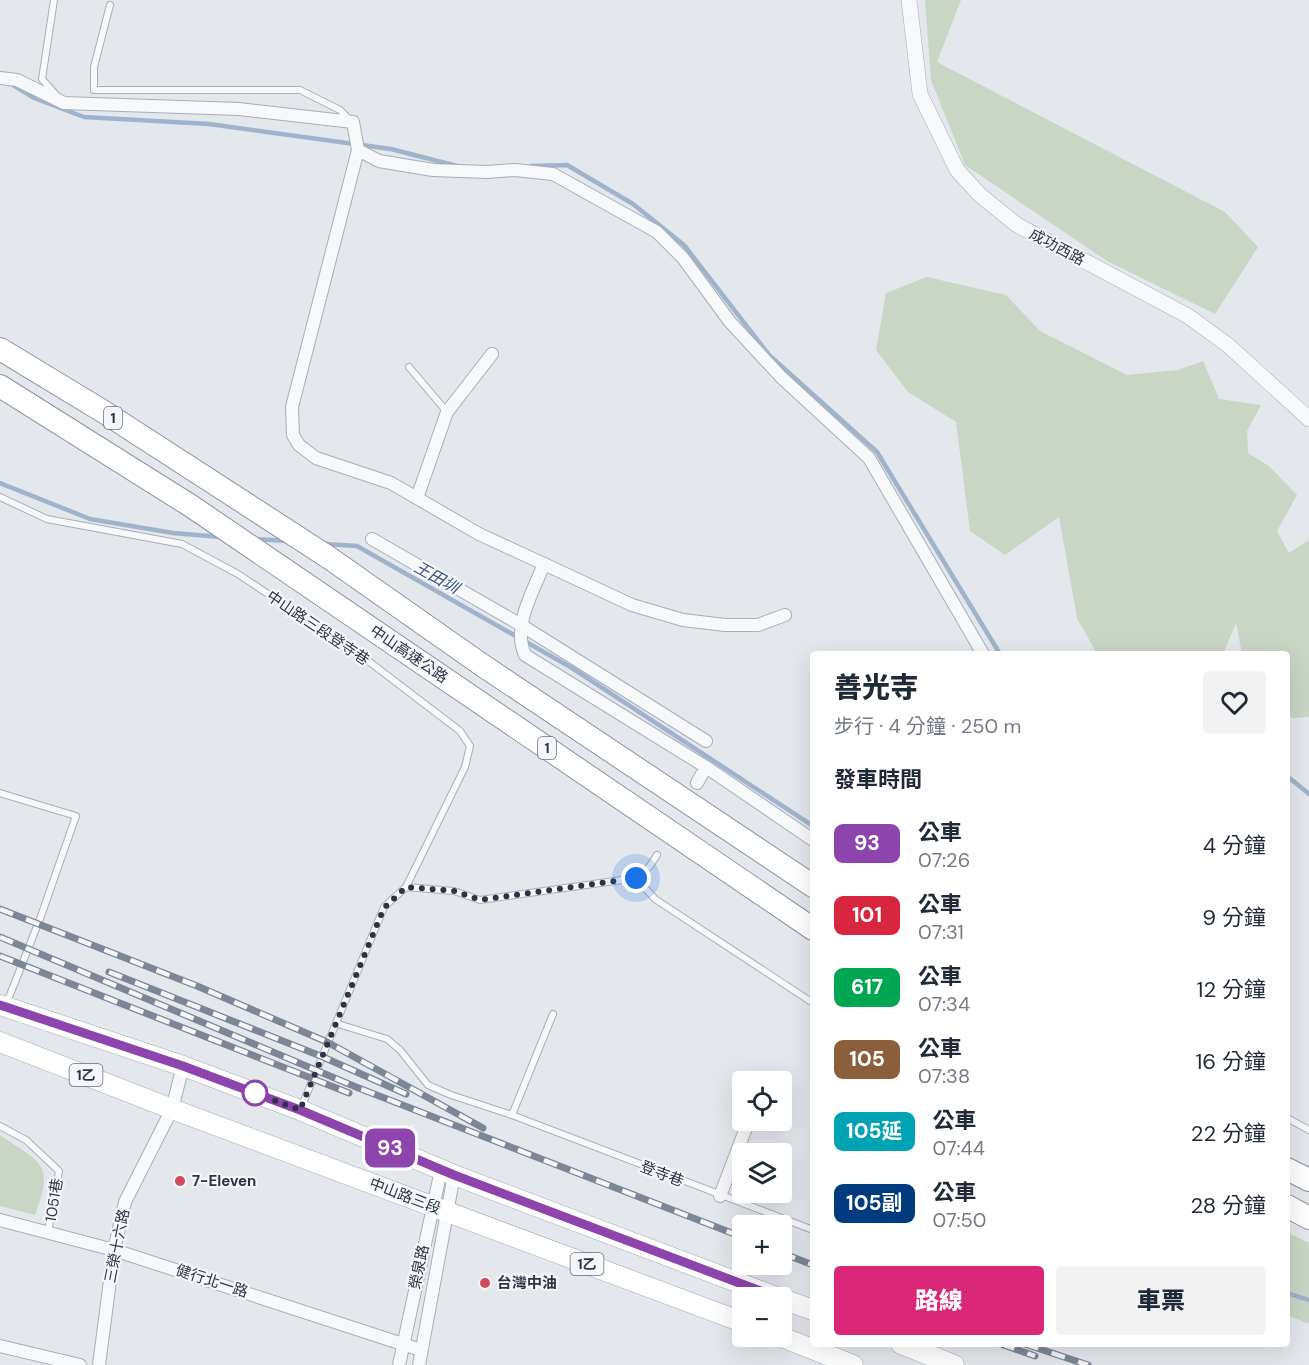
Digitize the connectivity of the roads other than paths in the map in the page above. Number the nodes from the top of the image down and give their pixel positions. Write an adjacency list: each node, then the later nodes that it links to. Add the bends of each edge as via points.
1 (54, 0): 5 (lane, via 42,79)
2 (909, 0): 13 (street, 成功西路, via 920,94 957,170 980,195 1017,225 1188,316 1228,346)
3 (110, 4): 6 (lane, via 94,67 94,90 300,90 340,110)
4 (0, 78): 5 (street, via 17,80)
5 (63, 103): 6 (street, via 238,109)
6 (353, 122): 7 (street)
7 (358, 145): 15 (street, via 292,407 293,435 316,458 391,483); 20 (street, via 379,161 433,170 553,174 657,232 683,258 730,322 781,377 869,458)
8 (0, 349): 28 (highway, 1, via 328,556 482,665)
9 (492, 354): 12 (street)
10 (409, 367): 12 (lane)
11 (0, 386): 30 (highway, 中山高速公路 / 1, via 191,506)
12 (447, 412): 15 (street)
13 (1309, 419)
14 (0, 497): 29 (lane, 中山路三段登寺巷, via 47,519 182,544 238,574 368,660 460,731 470,746 465,766)
15 (417, 498): 17 (street, via 479,534)
16 (372, 539): 19 (street)
17 (544, 564): 18 (street, via 632,605 683,620 758,625); 19 (street)
18 (785, 615)
19 (521, 625): 21 (street); 22 (street, via 525,655)
20 (980, 651)
21 (706, 741)
22 (706, 766): 23 (street); 25 (street)
23 (697, 783)
24 (0, 794): 32 (lane, via 76,816 41,916)
25 (810, 838)
26 (657, 855): 27 (lane)
27 (636, 878): 29 (lane, via 480,900 454,891); 31 (lane, via 656,899)
28 (810, 884)
29 (406, 887): 34 (lane, 中山路三段登寺巷, via 384,908)
30 (810, 927)
31 (810, 1001)
32 (3, 1005): 36 (main road, 1乙)
33 (553, 1014): 39 (lane)
34 (338, 1024): 38 (lane, 中山路三段登寺巷); 39 (lane, 登寺巷, via 387,1040 428,1085)
35 (0, 1042): 37 (main road, 中山路三段 / 1乙)
36 (183, 1066): 37 (street, 三榮十六路); 38 (main road, 1乙)
37 (172, 1109): 49 (main road, 中山路三段 / 1乙); 54 (street, 三榮十六路, via 125,1202)
38 (300, 1110): 45 (main road, 1乙)
39 (512, 1115): 47 (lane, 登寺巷)
40 (1290, 1120): 42 (lane)
41 (0, 1126): 53 (lane, 1051巷, via 26,1140 58,1171)
42 (1309, 1130)
43 (745, 1131): 47 (street)
44 (1290, 1170): 46 (highway)
45 (448, 1172): 49 (street, 榮泉路); 49 (street, 榮泉路); 55 (main road, 1乙)
46 (1309, 1180)
47 (720, 1196): 52 (lane, 登寺巷)
48 (1290, 1208): 50 (highway)
49 (440, 1209): 58 (main road, 中山路三段 / 1乙); 60 (street, 榮泉路); 63 (street, 榮泉路)
50 (1309, 1218)
51 (0, 1220): 53 (street, 健行北一路)
52 (810, 1229)
53 (48, 1232): 54 (street, 健行北一路)
54 (114, 1250): 60 (street, 健行北一路); 65 (street, 三榮十六路)
55 (751, 1287)
56 (792, 1302): 57 (main road, 1乙)
57 (810, 1309)
58 (732, 1318)
59 (792, 1341): 68 (main road)
60 (403, 1343): 63 (street, 健行北一路); 66 (street, 榮泉路)
61 (0, 1346): 64 (street)
62 (909, 1347): 69 (main road)
63 (421, 1350): 67 (street, 榮泉路)
64 (80, 1365)
65 (99, 1365)
66 (399, 1365)
67 (419, 1365)
68 (853, 1365)
69 (954, 1365)

